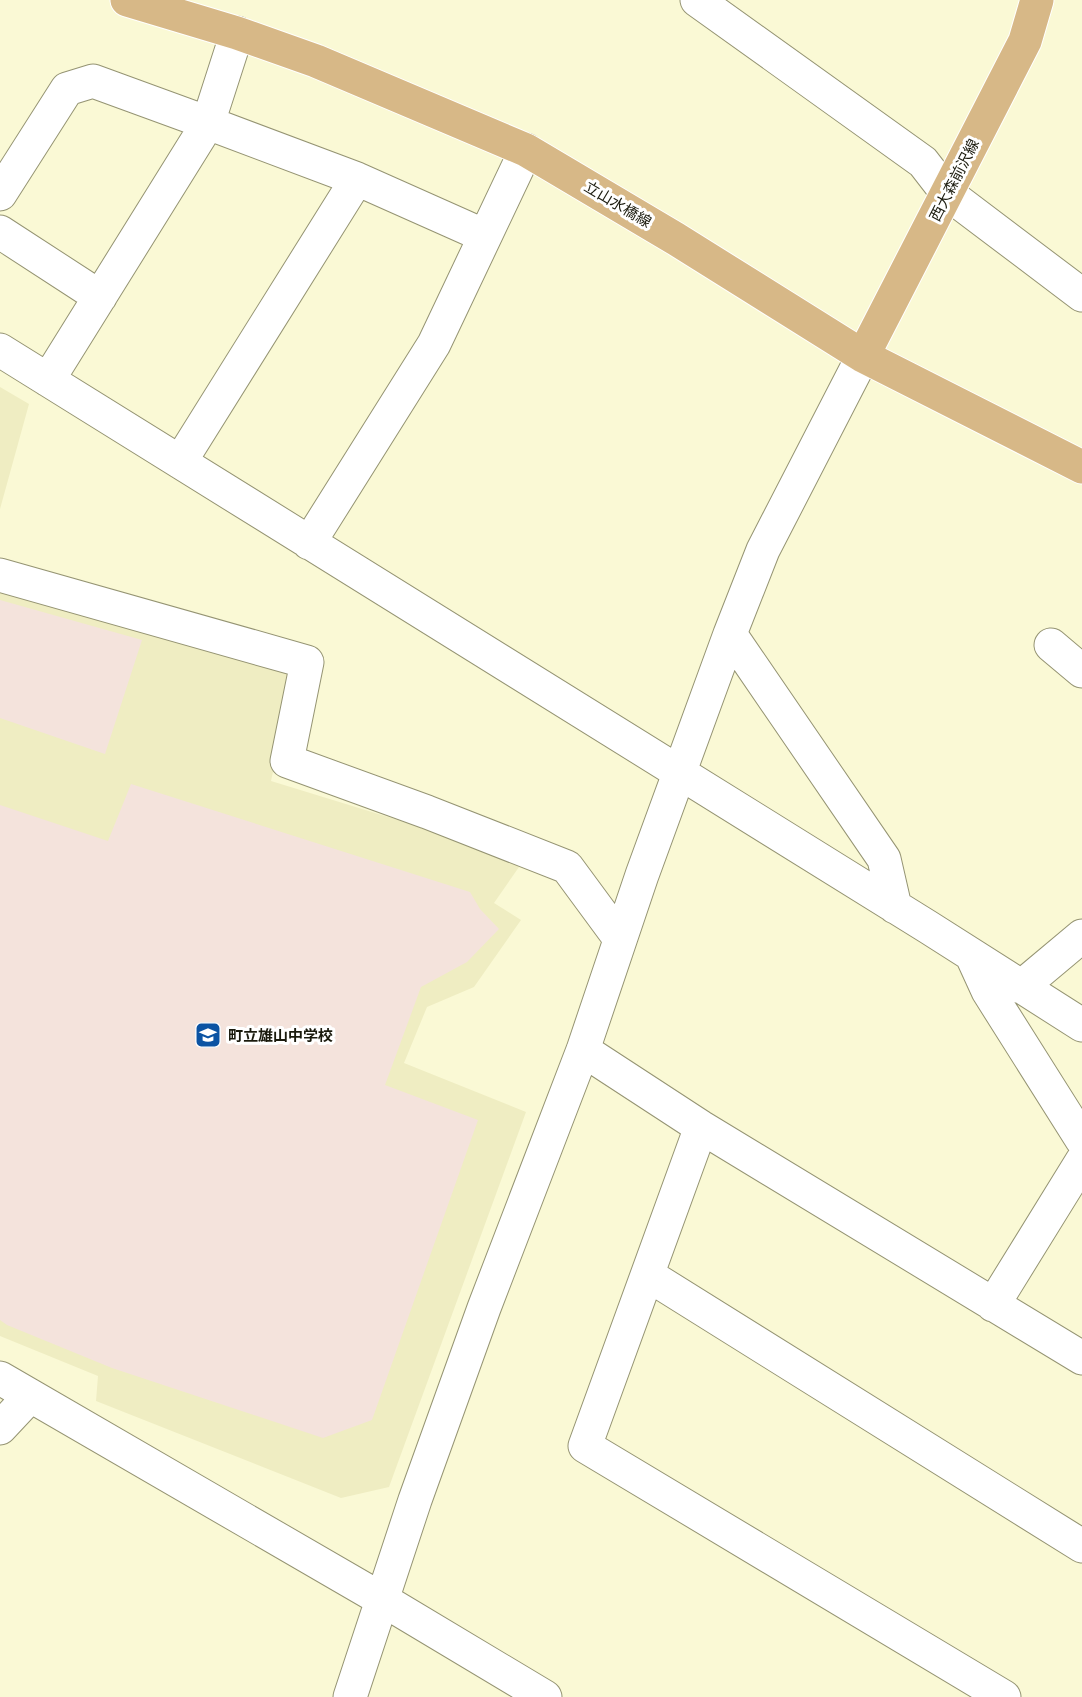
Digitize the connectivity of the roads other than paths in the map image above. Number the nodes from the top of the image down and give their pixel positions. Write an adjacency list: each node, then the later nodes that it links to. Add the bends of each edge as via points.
1 (127, 0): 4 (main road, 立山水橋線)
2 (697, 0): 8 (street, via 923,162)
3 (1037, 0): 8 (main road, 西大森前沢線, via 1024,41)
4 (237, 33): 5 (street); 6 (main road, 立山水橋線, via 316,61)
5 (208, 123): 7 (street); 9 (street, via 93,81 67,88); 13 (street)
6 (526, 150): 11 (street); 15 (main road, 立山水橋線)
7 (357, 180): 11 (street); 17 (street)
8 (947, 193): 12 (street); 15 (main road, 西大森前沢線)
9 (0, 194)
10 (0, 232): 13 (street)
11 (485, 236): 19 (street, via 434,344)
12 (1082, 296)
13 (100, 297): 16 (street)
14 (0, 350): 16 (street)
15 (863, 356): 18 (main road, 立山水橋線); 21 (street, via 763,550)
16 (48, 380): 17 (street)
17 (180, 462): 19 (street)
18 (1082, 467)
19 (309, 543): 24 (street)
20 (0, 575): 27 (street, via 307,662 287,761 567,867)
21 (729, 634): 24 (street); 25 (street, via 884,859)
22 (1051, 645): 23 (street)
23 (1082, 671)
24 (680, 774): 25 (street); 27 (street)
25 (895, 907): 28 (street)
26 (1082, 936): 29 (street)
27 (620, 939): 31 (street)
28 (972, 956): 29 (street); 33 (street, via 988,992)
29 (1021, 987): 30 (street)
30 (1082, 1025)
31 (583, 1050): 32 (street); 42 (street, via 484,1308)
32 (701, 1127): 35 (street); 36 (street)
33 (1082, 1140)
34 (1082, 1161): 36 (street)
35 (648, 1275): 41 (street); 45 (street, via 585,1446)
36 (993, 1305): 37 (street)
37 (1082, 1358)
38 (0, 1378): 39 (street)
39 (30, 1396): 40 (street); 42 (street)
40 (0, 1428)
41 (1082, 1546)
42 (383, 1600): 43 (street); 44 (street)
43 (350, 1697)
44 (545, 1697)
45 (1004, 1697)

